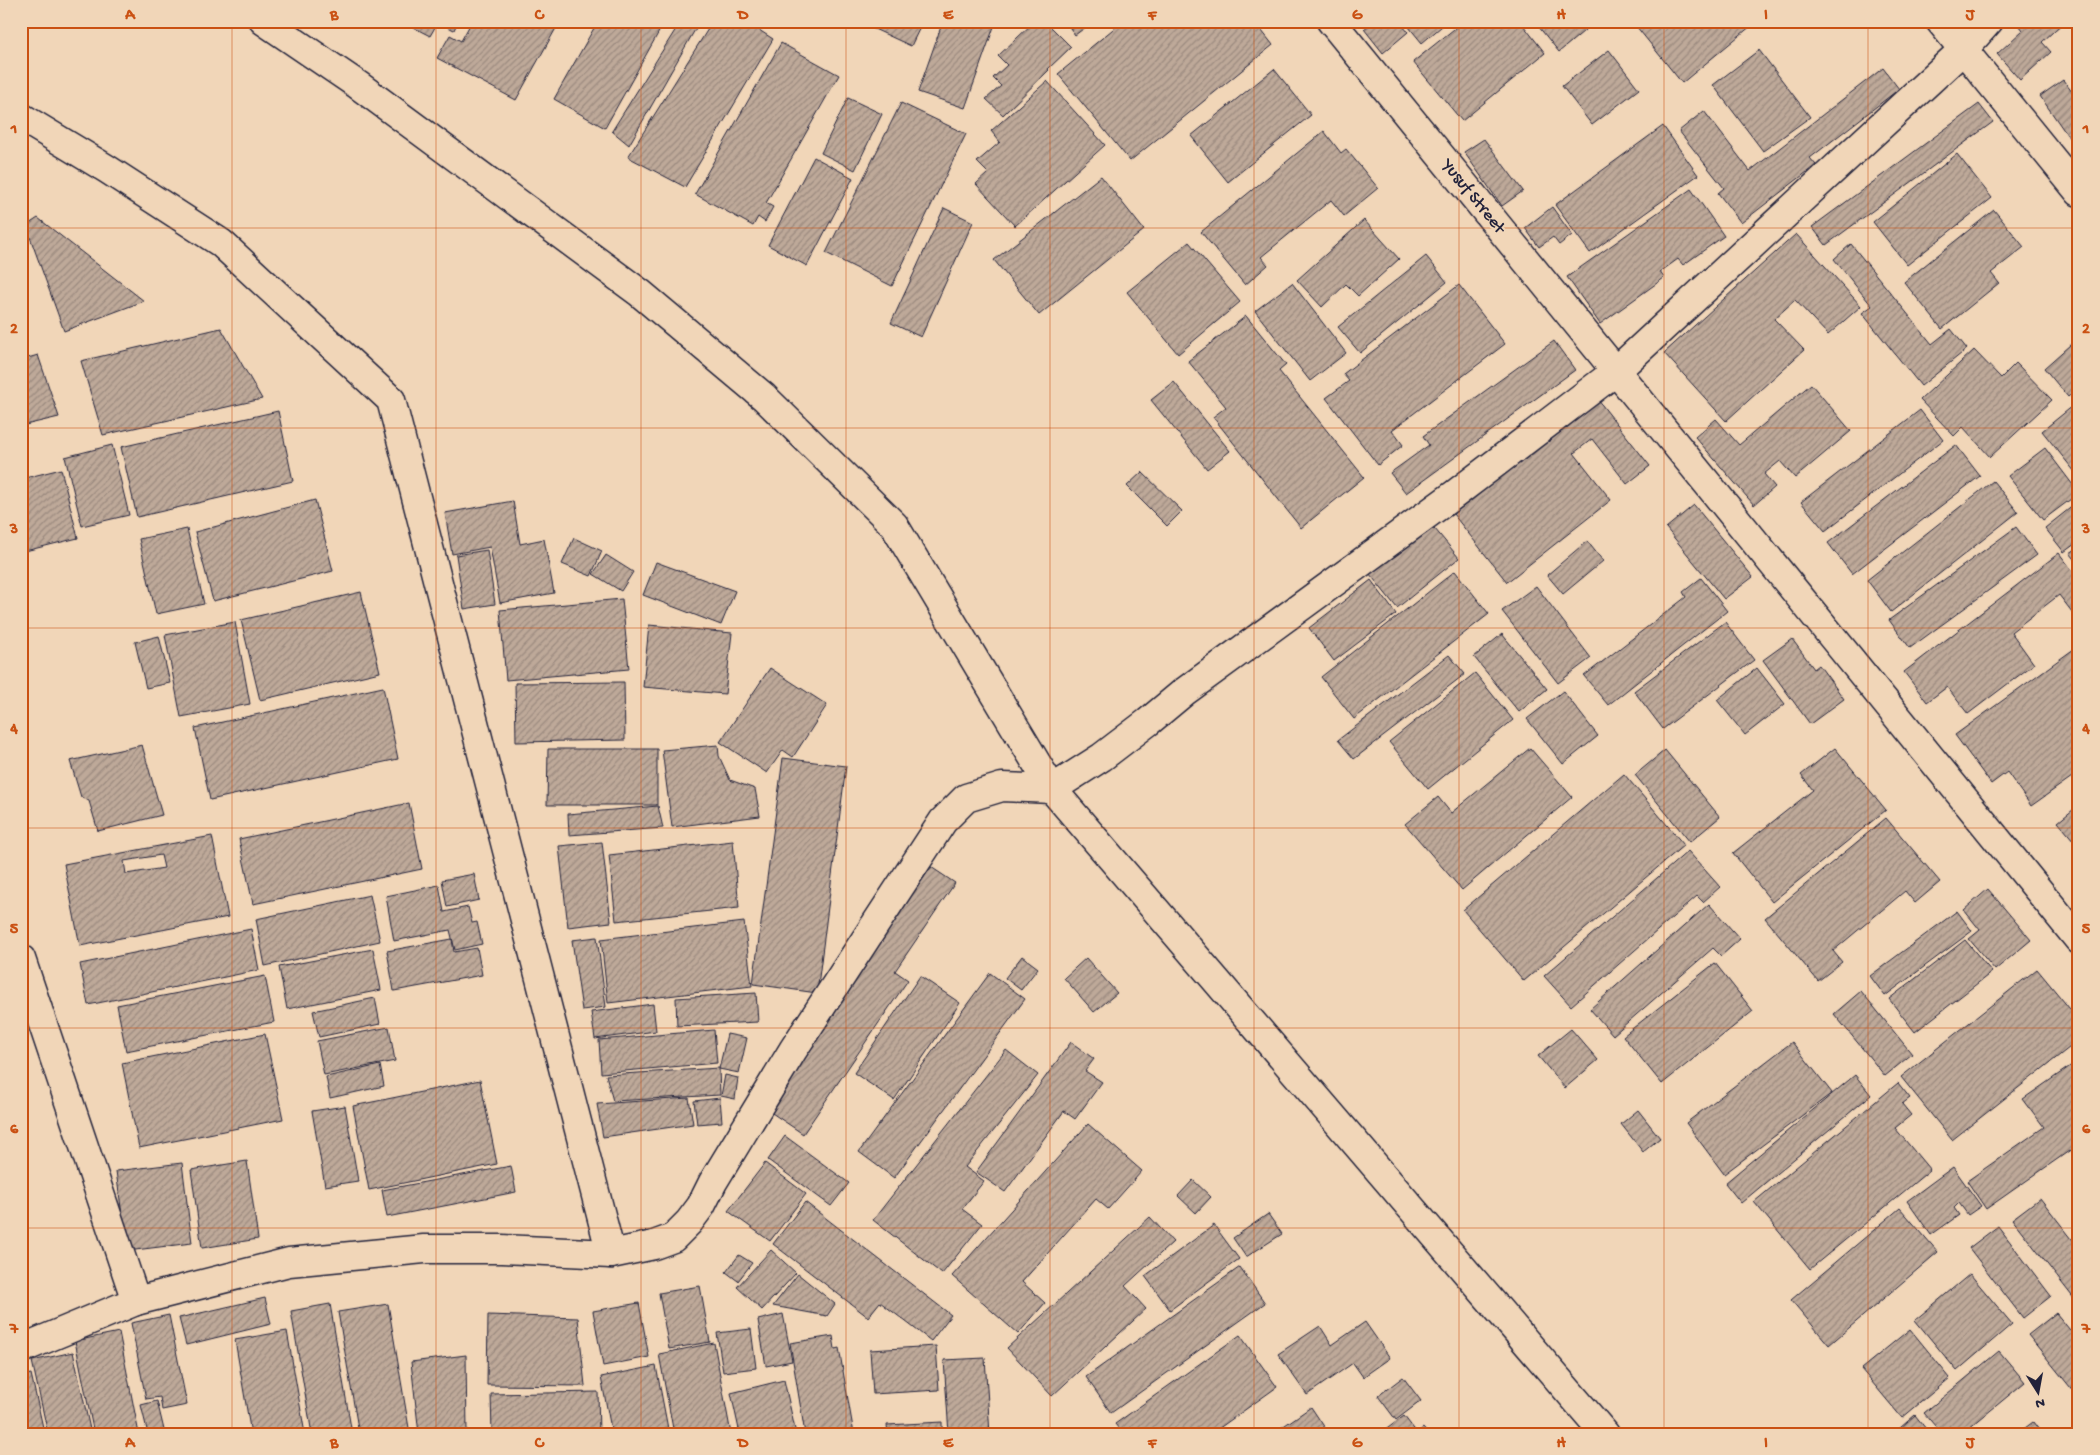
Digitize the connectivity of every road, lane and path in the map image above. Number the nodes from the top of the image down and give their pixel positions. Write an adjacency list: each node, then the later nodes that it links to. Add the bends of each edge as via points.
1 (264, 21): 9 (street, via 358,85 640,293 764,397 894,525)
2 (1331, 21): 8 (street, Yusuf Street)
3 (1940, 21): 5 (street)
4 (1989, 21): 5 (street)
5 (1964, 49): 7 (street); 8 (street)
6 (21, 117): 12 (street, via 221,243 391,400)
7 (2079, 192)
8 (1615, 372): 9 (street, via 1184,692 1102,757); 10 (street, Yusuf Street)
9 (1052, 789): 12 (street, via 1002,787 966,798 943,820 793,1050 689,1222 673,1238); 15 (street)
10 (2079, 940)
11 (21, 959): 13 (street)
12 (611, 1254): 13 (street, via 424,1249 289,1262)
13 (136, 1300): 14 (street)
14 (21, 1349)
15 (1605, 1434)

